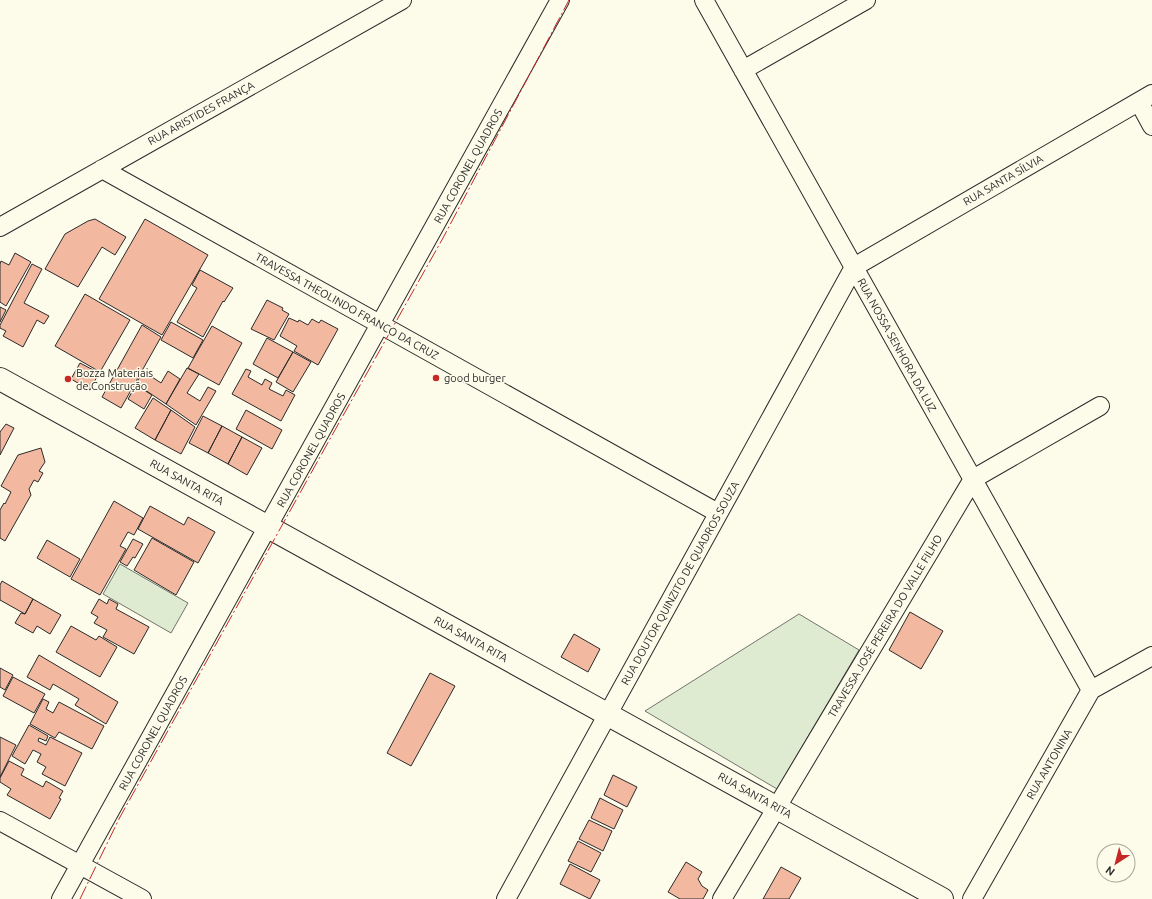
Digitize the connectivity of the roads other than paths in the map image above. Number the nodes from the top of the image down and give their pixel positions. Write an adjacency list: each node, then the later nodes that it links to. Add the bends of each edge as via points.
1 (402, 0): 8 (street, RUA ARISTIDES FRANÇA)
2 (560, 0): 11 (street, RUA CORONEL QUADROS)
3 (704, 0): 5 (street, RUA NOSSA SENHORA DA LUZ)
4 (866, 0): 5 (street)
5 (743, 70): 10 (street, RUA NOSSA SENHORA DA LUZ)
6 (1145, 98): 7 (street); 10 (street, RUA SANTA SÍLVIA)
7 (1152, 126)
8 (102, 169): 9 (street, RUA ARISTIDES FRANÇA); 11 (street, TRAVESSA THEOLINDO FRANCO DA CRUZ)
9 (0, 227)
10 (854, 267): 14 (street, RUA NOSSA SENHORA DA LUZ); 15 (street, RUA DOUTOR QUINZITO DE QUADROS SOUZA)
11 (380, 324): 15 (street, TRAVESSA THEOLINDO FRANCO DA CRUZ); 16 (street, RUA CORONEL QUADROS)
12 (0, 378): 16 (street, RUA SANTA RITA)
13 (1100, 406): 14 (street, TRAVESSA JOSÉ PEREIRA DO VALLE FILHO)
14 (972, 479): 18 (street, RUA NOSSA SENHORA DA LUZ); 20 (street, TRAVESSA JOSÉ PEREIRA DO VALLE FILHO)
15 (718, 513): 19 (street, RUA DOUTOR QUINZITO DE QUADROS SOUZA)
16 (268, 527): 19 (street, RUA SANTA RITA); 22 (street, RUA CORONEL QUADROS)
17 (1152, 656): 18 (street)
18 (1091, 690): 28 (street, RUA ANTONINA)
19 (608, 714): 20 (street, RUA SANTA RITA); 25 (street, RUA DOUTOR QUINZITO DE QUADROS SOUZA)
20 (777, 808): 26 (street, TRAVESSA JOSÉ PEREIRA DO VALLE FILHO); 27 (street, RUA SANTA RITA)
21 (0, 821): 22 (street)
22 (80, 865): 23 (street, RUA CORONEL QUADROS); 24 (street)
23 (61, 899)
24 (142, 899)
25 (506, 899)
26 (722, 899)
27 (942, 899)
28 (972, 899)

